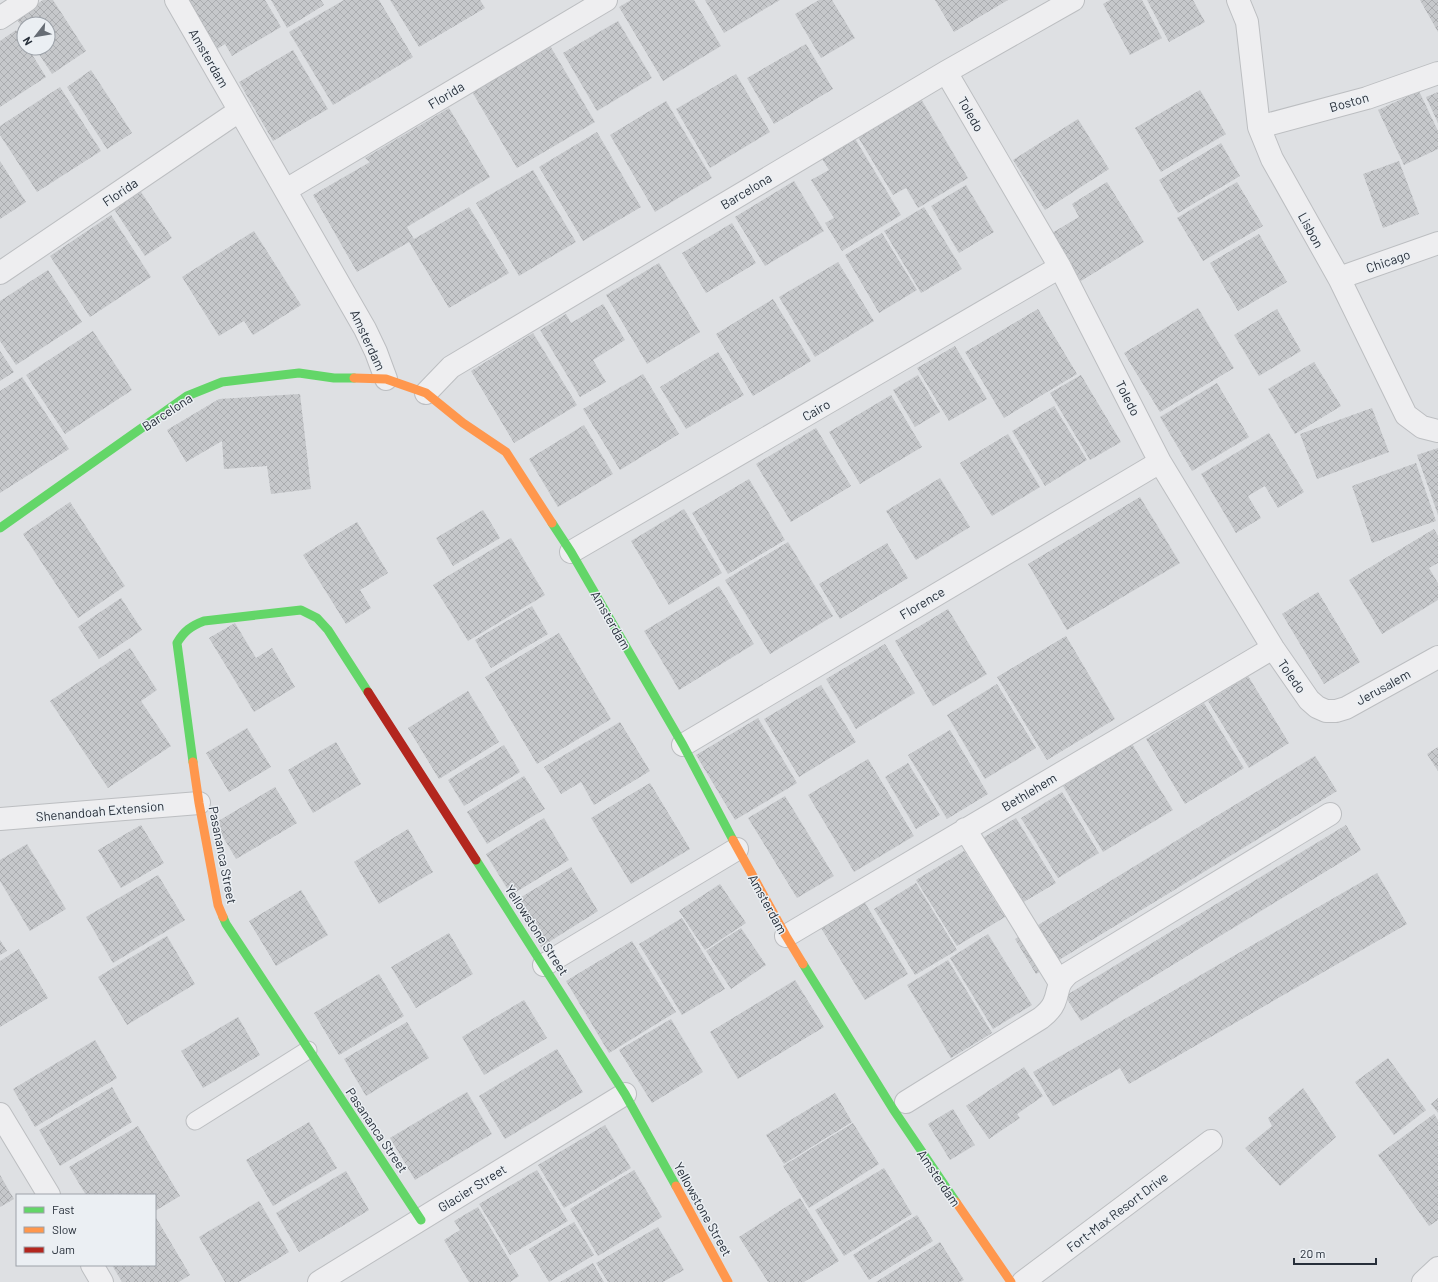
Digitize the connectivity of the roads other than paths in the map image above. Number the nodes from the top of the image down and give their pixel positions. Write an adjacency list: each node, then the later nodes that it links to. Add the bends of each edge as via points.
1 (27, 0): 6 (street)
2 (176, 0): 9 (street, Amsterdam)
3 (606, 0): 11 (street, Florida)
4 (1073, 0): 7 (street, Barcelona)
5 (1238, 0): 10 (street, Lisbon, via 1247,22)
6 (0, 18)
7 (946, 72): 13 (street, Toledo); 17 (street, Barcelona, via 451,367)
8 (1438, 72): 10 (street, Boston, via 1367,98)
9 (239, 111): 11 (street, Amsterdam); 14 (street, Florida)
10 (1259, 127): 15 (street, Lisbon, via 1272,159)
11 (286, 190): 16 (street, Amsterdam, via 365,329)
12 (1438, 243): 15 (street, Chicago)
13 (1060, 267): 19 (street, Toledo); 21 (street, Cairo)
14 (0, 273)
15 (1339, 278): 18 (street, Lisbon, via 1406,415 1422,427)
16 (386, 379): 17 (street, Amsterdam); 20 (street, Barcelona, via 334,378 299,373 222,382 186,396)
17 (426, 393): 21 (street, Amsterdam, via 463,423 506,452)
18 (1438, 431)
19 (1160, 462): 23 (street, Toledo); 26 (street, Florence)
20 (0, 528)
21 (571, 552): 26 (street, Amsterdam)
22 (302, 610): 27 (street, Pasananca Street, via 204,620 182,633 177,642); 33 (street, Yellowstone Street, via 317,618 328,630)
23 (1273, 648): 25 (street, Toledo, via 1309,700); 30 (street, Bethlehem)
24 (1438, 657): 25 (street, Jerusalem, via 1346,708)
25 (1326, 711)
26 (683, 745): 31 (street, Amsterdam)
27 (199, 803): 29 (street, Shenandoah Extension); 35 (street, Pasananca Street, via 218,905 226,924)
28 (1330, 814): 34 (street, via 1069,973)
29 (0, 819)
30 (965, 829): 32 (street, Bethlehem); 34 (street)
31 (737, 849): 32 (street, Amsterdam); 33 (street)
32 (786, 936): 48 (street, Amsterdam, via 893,1109)
33 (544, 965): 36 (street, Yellowstone Street)
34 (1060, 983): 37 (street, via 1054,1003 1041,1018)
35 (308, 1050): 39 (lane); 42 (street, Pasananca Street)
36 (625, 1094): 42 (street, Glacier Street); 47 (street, Yellowstone Street)
37 (906, 1102)
38 (0, 1114): 41 (street)
39 (195, 1121)
40 (1211, 1141): 49 (street, Fort-Max Resort Drive)
41 (48, 1194)
42 (422, 1220): 46 (street, Glacier Street)
43 (93, 1266): 45 (street)
44 (1438, 1268): 50 (street)
45 (102, 1282)
46 (319, 1282)
47 (728, 1282)
48 (1011, 1282)
49 (1023, 1282)
50 (1423, 1282)

